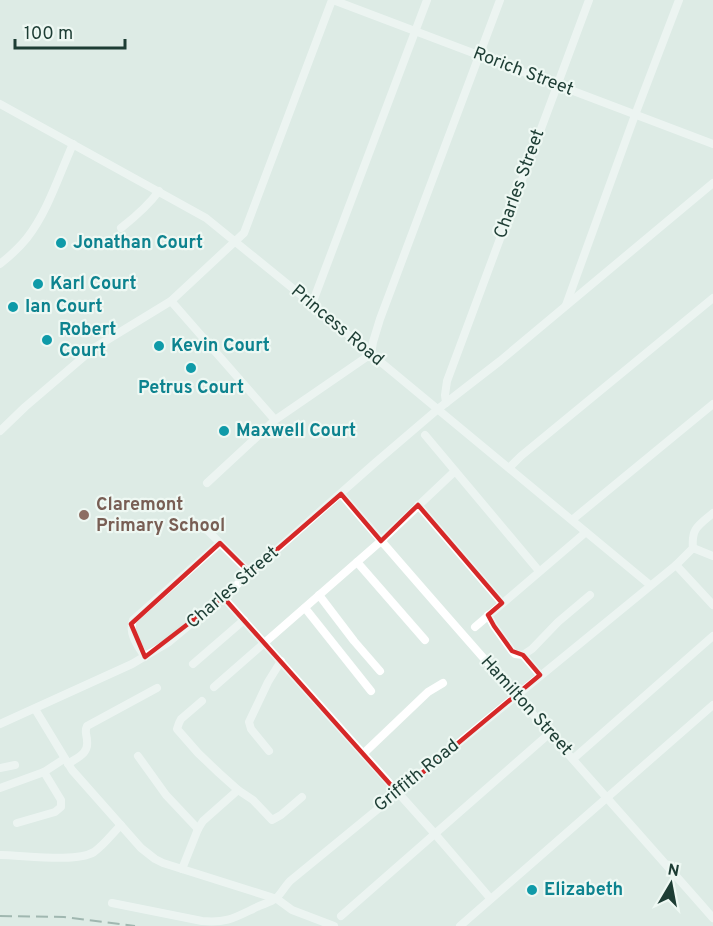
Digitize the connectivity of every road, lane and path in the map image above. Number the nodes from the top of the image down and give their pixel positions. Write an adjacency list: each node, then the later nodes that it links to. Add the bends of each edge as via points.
1 (333, 0): 6 (street, Rorich Street); 16 (street, via 246,229)
2 (427, 0): 6 (street)
3 (500, 0): 7 (street)
4 (589, 0): 8 (street, Charles Street)
5 (679, 0): 10 (street)
6 (415, 31): 7 (street, Rorich Street); 20 (street)
7 (479, 56): 8 (street, Rorich Street); 22 (street, via 380,319)
8 (557, 85): 10 (street, Rorich Street); 23 (street, Charles Street, via 447,381)
9 (0, 104): 11 (street, Princess Road)
10 (635, 115): 12 (street, Rorich Street); 21 (street)
11 (73, 144): 14 (street, Princess Road); 17 (street, via 34,228)
12 (713, 144)
13 (713, 183): 21 (street, Charles Street)
14 (159, 191): 15 (street); 16 (street, Princess Road, via 199,213)
15 (120, 228)
16 (235, 243): 19 (street); 20 (street, Princess Road)
17 (0, 264)
18 (713, 297): 29 (street)
19 (171, 301): 26 (street); 27 (street, via 94,348)
20 (312, 303): 22 (street, Princess Road)
21 (566, 306): 23 (street, Charles Street)
22 (371, 354): 25 (street, Princess Road); 26 (street)
23 (446, 403): 25 (street, Charles Street)
24 (713, 404): 35 (street)
25 (438, 409): 29 (street, Princess Road); 32 (street, Charles Street)
26 (275, 420): 31 (street)
27 (0, 431)
28 (425, 435): 30 (street)
29 (509, 468): 35 (street, Princess Road)
30 (455, 471): 33 (street); 44 (street)
31 (207, 483)
32 (341, 494): 38 (street, Hamilton Street); 45 (street, Charles Street)
33 (418, 505): 38 (street); 50 (street)
34 (713, 513): 40 (street, via 695,530)
35 (572, 520): 37 (street, Princess Road)
36 (204, 527): 39 (street)
37 (586, 532): 44 (street); 46 (street, Princess Road)
38 (381, 541): 42 (street); 69 (street, Hamilton Street)
39 (220, 543): 45 (street); 60 (street, via 133,620 132,633)
40 (693, 548): 41 (street); 43 (street, Griffith Road)
41 (713, 556)
42 (357, 562): 47 (street); 57 (street)
43 (676, 564): 46 (street, Griffith Road); 51 (street)
44 (539, 571): 50 (street)
45 (250, 573): 49 (street, Charles Street)
46 (650, 585): 64 (street, Griffith Road)
47 (319, 595): 52 (street); 63 (street)
48 (590, 596): 59 (street)
49 (223, 597): 54 (street); 60 (street, Charles Street)
50 (502, 603): 53 (street)
51 (713, 605)
52 (305, 608): 58 (street); 68 (street)
53 (488, 615): 55 (street); 59 (street, via 512,651)
54 (244, 620): 58 (street); 62 (street)
55 (475, 627)
56 (713, 636): 78 (street)
57 (425, 640)
58 (265, 643): 61 (street); 66 (street)
59 (524, 655): 64 (street)
60 (145, 657): 72 (street, Charles Street)
61 (281, 661): 75 (street, via 249,722); 76 (street)
62 (193, 664)
63 (380, 671)
64 (540, 675): 69 (street, Griffith Road)
65 (443, 683): 76 (street, via 428,692)
66 (214, 687)
67 (157, 688): 79 (street, via 87,726 86,751)
68 (371, 691)
69 (516, 696): 74 (street, Hamilton Street); 85 (street, Griffith Road)
70 (202, 701): 84 (street, via 177,729)
71 (713, 705): 87 (street)
72 (35, 709): 73 (street, Charles Street); 79 (street)
73 (0, 724)
74 (550, 734): 78 (street, Hamilton Street); 91 (street)
75 (269, 751)
76 (363, 754): 85 (street)
77 (138, 756): 90 (street, via 166,795)
78 (573, 759): 87 (street, Hamilton Street)
79 (66, 762): 82 (street); 89 (street)
80 (15, 765): 81 (street)
81 (0, 768)
82 (44, 772): 83 (street); 88 (street, via 61,800 61,807)
83 (0, 788)
84 (238, 790): 86 (street, via 272,820); 90 (street)
85 (398, 793): 91 (street); 95 (street, Griffith Road, via 290,881)
86 (302, 797)
87 (608, 797): 94 (street); 98 (street, Hamilton Street)
88 (17, 823)
89 (121, 825): 92 (street, via 98,849 86,855); 93 (street, via 149,855)
90 (198, 829): 93 (street)
91 (435, 834): 94 (street); 97 (street)
92 (0, 855)
93 (182, 869): 95 (street)
94 (490, 898): 100 (street)
95 (277, 899): 96 (street, Griffith Road, via 232,919 213,922); 99 (street, via 287,908)
96 (112, 903)
97 (341, 916)
98 (713, 918)
99 (334, 926)
100 (460, 926)

